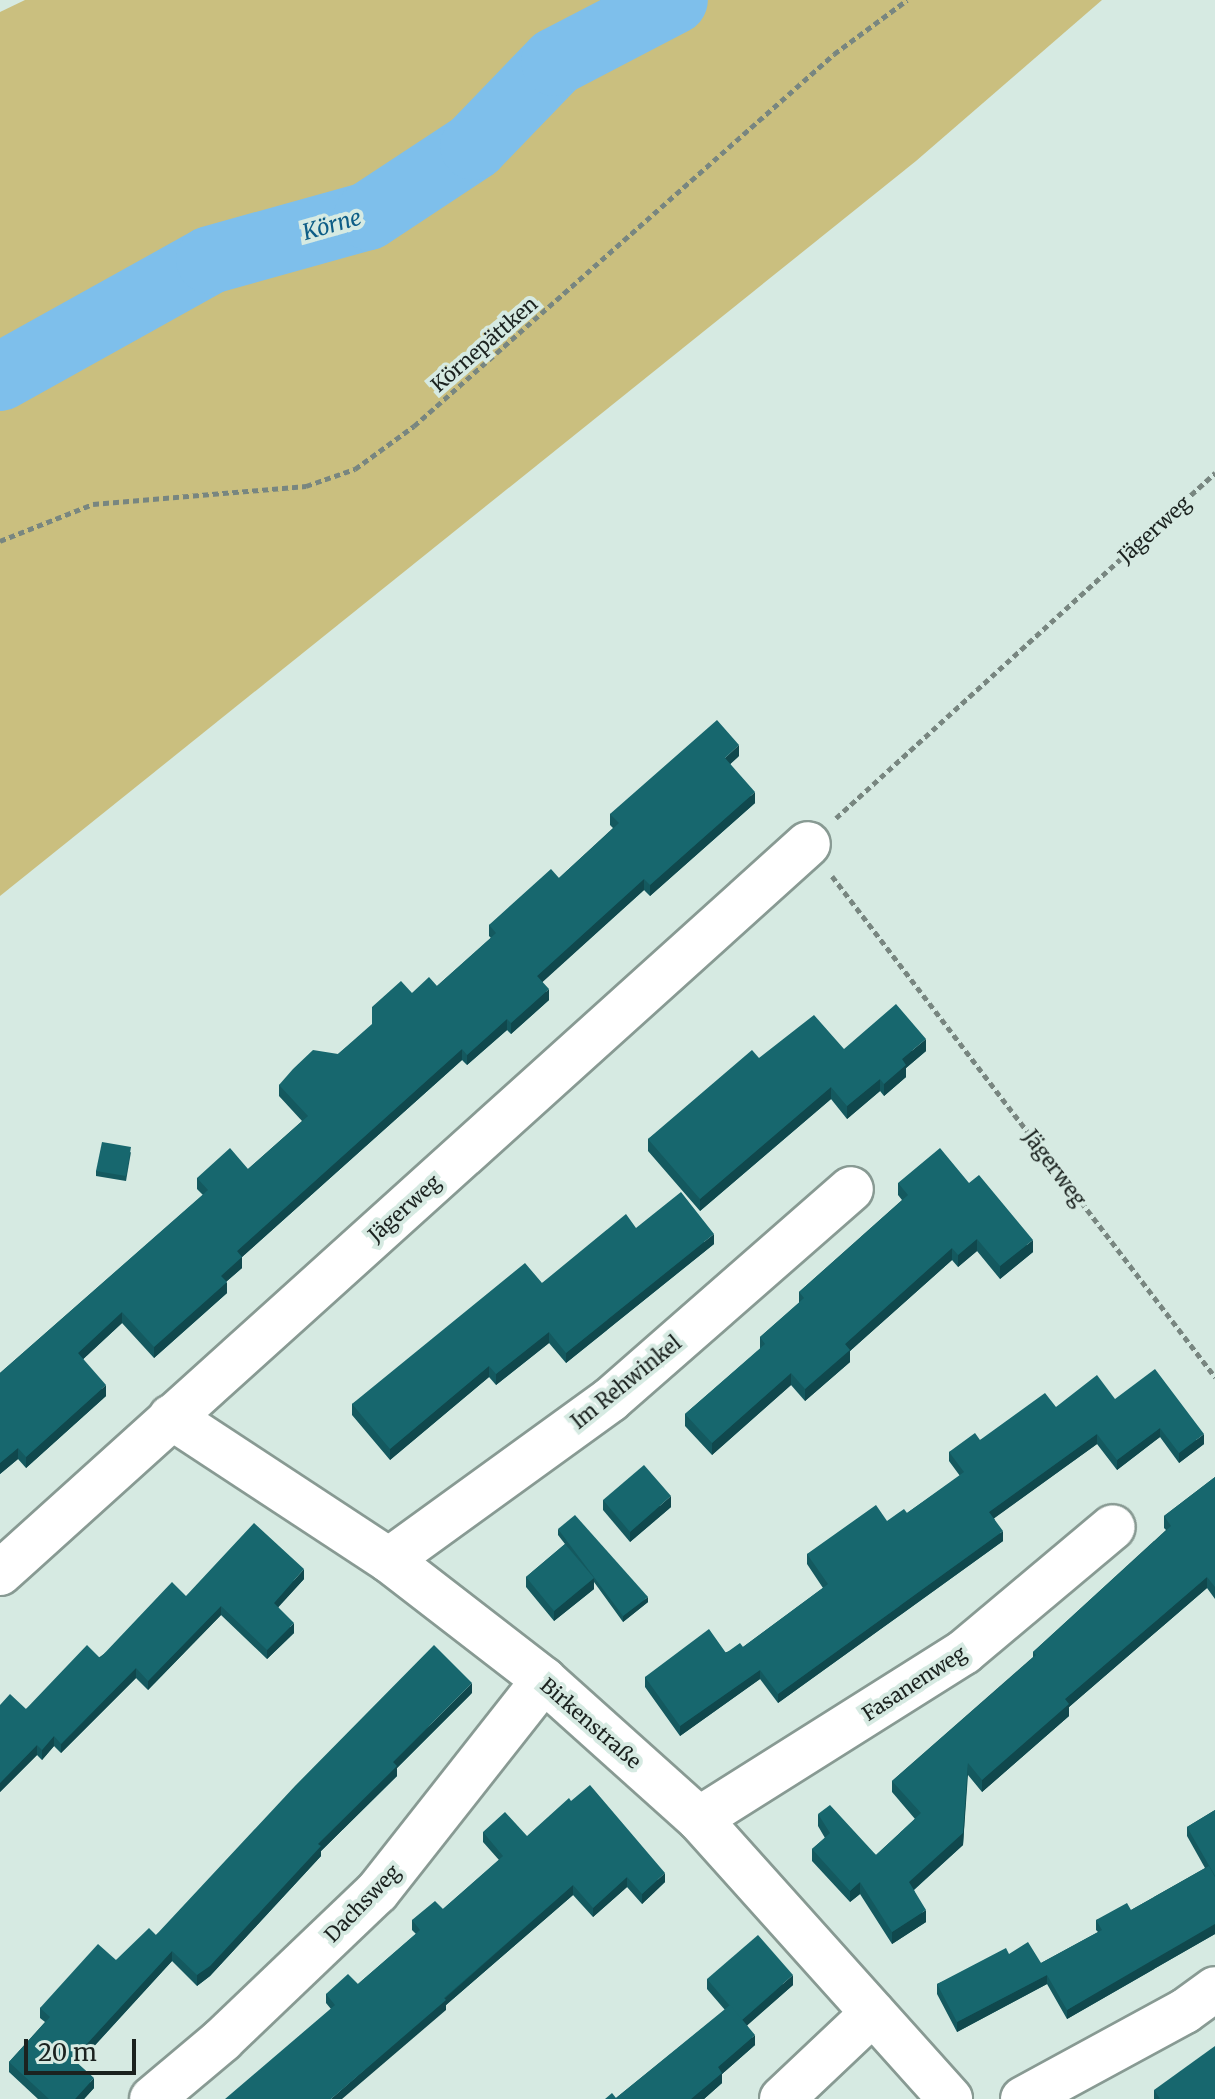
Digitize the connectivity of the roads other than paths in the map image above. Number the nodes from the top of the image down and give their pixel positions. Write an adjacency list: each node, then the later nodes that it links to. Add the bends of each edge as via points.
1 (808, 844): 3 (street, Jägerweg)
2 (851, 1189): 5 (street, Im Rehwinkel, via 610,1400)
3 (171, 1417): 5 (street, Birkenstraße); 6 (street, Jägerweg)
4 (1113, 1527): 8 (street, Fasanenweg, via 964,1652)
5 (389, 1560): 7 (street, Birkenstraße)
6 (0, 1573)
7 (544, 1680): 8 (street, Birkenstraße); 11 (street, Dachsweg, via 377,1892)
8 (699, 1819): 10 (street, Birkenstraße)
9 (1215, 1989): 14 (street, via 1185,2011)
10 (873, 2013): 12 (street); 13 (street, Birkenstraße)
11 (152, 2099)
12 (782, 2099)
13 (950, 2099)
14 (1023, 2099)

